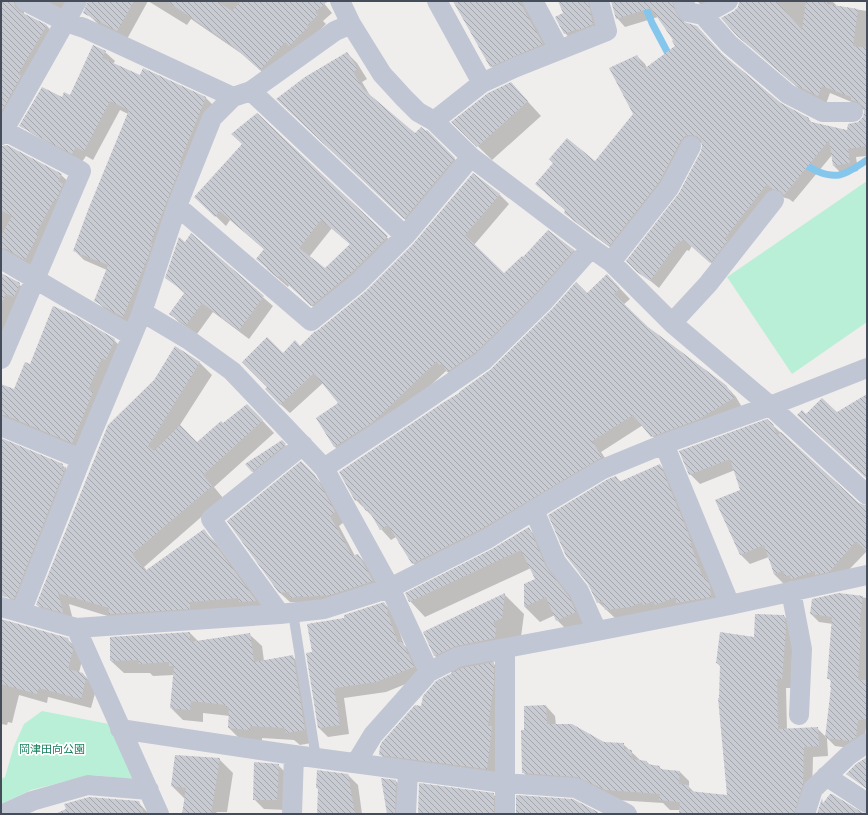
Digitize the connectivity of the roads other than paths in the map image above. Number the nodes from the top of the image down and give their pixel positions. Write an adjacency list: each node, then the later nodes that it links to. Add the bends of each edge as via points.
1 (25, 1): 10 (street)
2 (77, 1): 10 (street)
3 (340, 1): 11 (street)
4 (437, 1): 13 (street)
5 (533, 1): 12 (street)
6 (599, 1): 12 (street, via 607,31)
7 (683, 1): 9 (street, via 688,12)
8 (728, 1): 9 (street)
9 (703, 15): 15 (street, via 729,44 788,94 823,112)
10 (66, 22): 14 (street); 17 (street)
11 (351, 24): 14 (street, via 336,31); 16 (street, via 382,74 418,112)
12 (559, 49): 13 (street)
13 (482, 83): 16 (street)
14 (242, 94): 21 (street, via 212,118); 22 (street)
15 (853, 112)
16 (434, 121): 19 (street)
17 (2, 132): 26 (street, via 81,171)
18 (691, 146): 25 (street, via 669,188)
19 (471, 158): 22 (street); 23 (street)
20 (774, 200): 28 (street, via 708,284)
21 (177, 206): 22 (street, via 311,321 358,283); 27 (street)
22 (405, 236)
23 (591, 248): 25 (street); 37 (street, via 544,301 483,361)
24 (1, 259): 26 (street)
25 (611, 262): 28 (street)
26 (36, 279): 29 (street); 30 (street)
27 (142, 312): 29 (street); 35 (street, via 232,370)
28 (672, 322): 32 (street)
29 (132, 336): 36 (street)
30 (1, 359)
31 (867, 368): 32 (street)
32 (770, 406): 34 (street); 38 (street)
33 (1, 426): 36 (street)
34 (664, 444): 39 (street, via 603,469); 43 (street)
35 (303, 445): 37 (street); 46 (street, via 211,519)
36 (81, 459): 45 (street)
37 (324, 468): 41 (street)
38 (867, 495)
39 (534, 510): 41 (street, via 487,539); 48 (street, via 556,562 579,591)
40 (867, 575): 42 (street)
41 (390, 588): 46 (street, via 324,610); 50 (street)
42 (791, 591): 43 (street); 51 (street, via 802,649)
43 (730, 605): 48 (street)
44 (1, 607): 45 (street)
45 (20, 612): 47 (street)
46 (286, 614): 47 (street); 55 (lane)
47 (76, 628): 52 (street)
48 (596, 631): 49 (street)
49 (505, 649): 50 (street, via 458,657); 59 (street)
50 (429, 672): 56 (street, via 373,735)
51 (799, 715)
52 (120, 729): 54 (street); 60 (street)
53 (867, 743): 58 (street)
54 (294, 755): 55 (street); 66 (street)
55 (316, 758): 56 (street)
56 (356, 763): 57 (street)
57 (408, 770): 59 (street); 67 (street)
58 (826, 776): 61 (street); 69 (street, via 813,789)
59 (504, 783): 63 (street, via 576,788); 68 (street)
60 (149, 790): 62 (street, via 88,785); 65 (street)
61 (867, 803)
62 (35, 807): 64 (street)
63 (617, 811)
64 (3, 814)
65 (159, 814)
66 (292, 814)
67 (406, 814)
68 (504, 814)
69 (805, 814)

